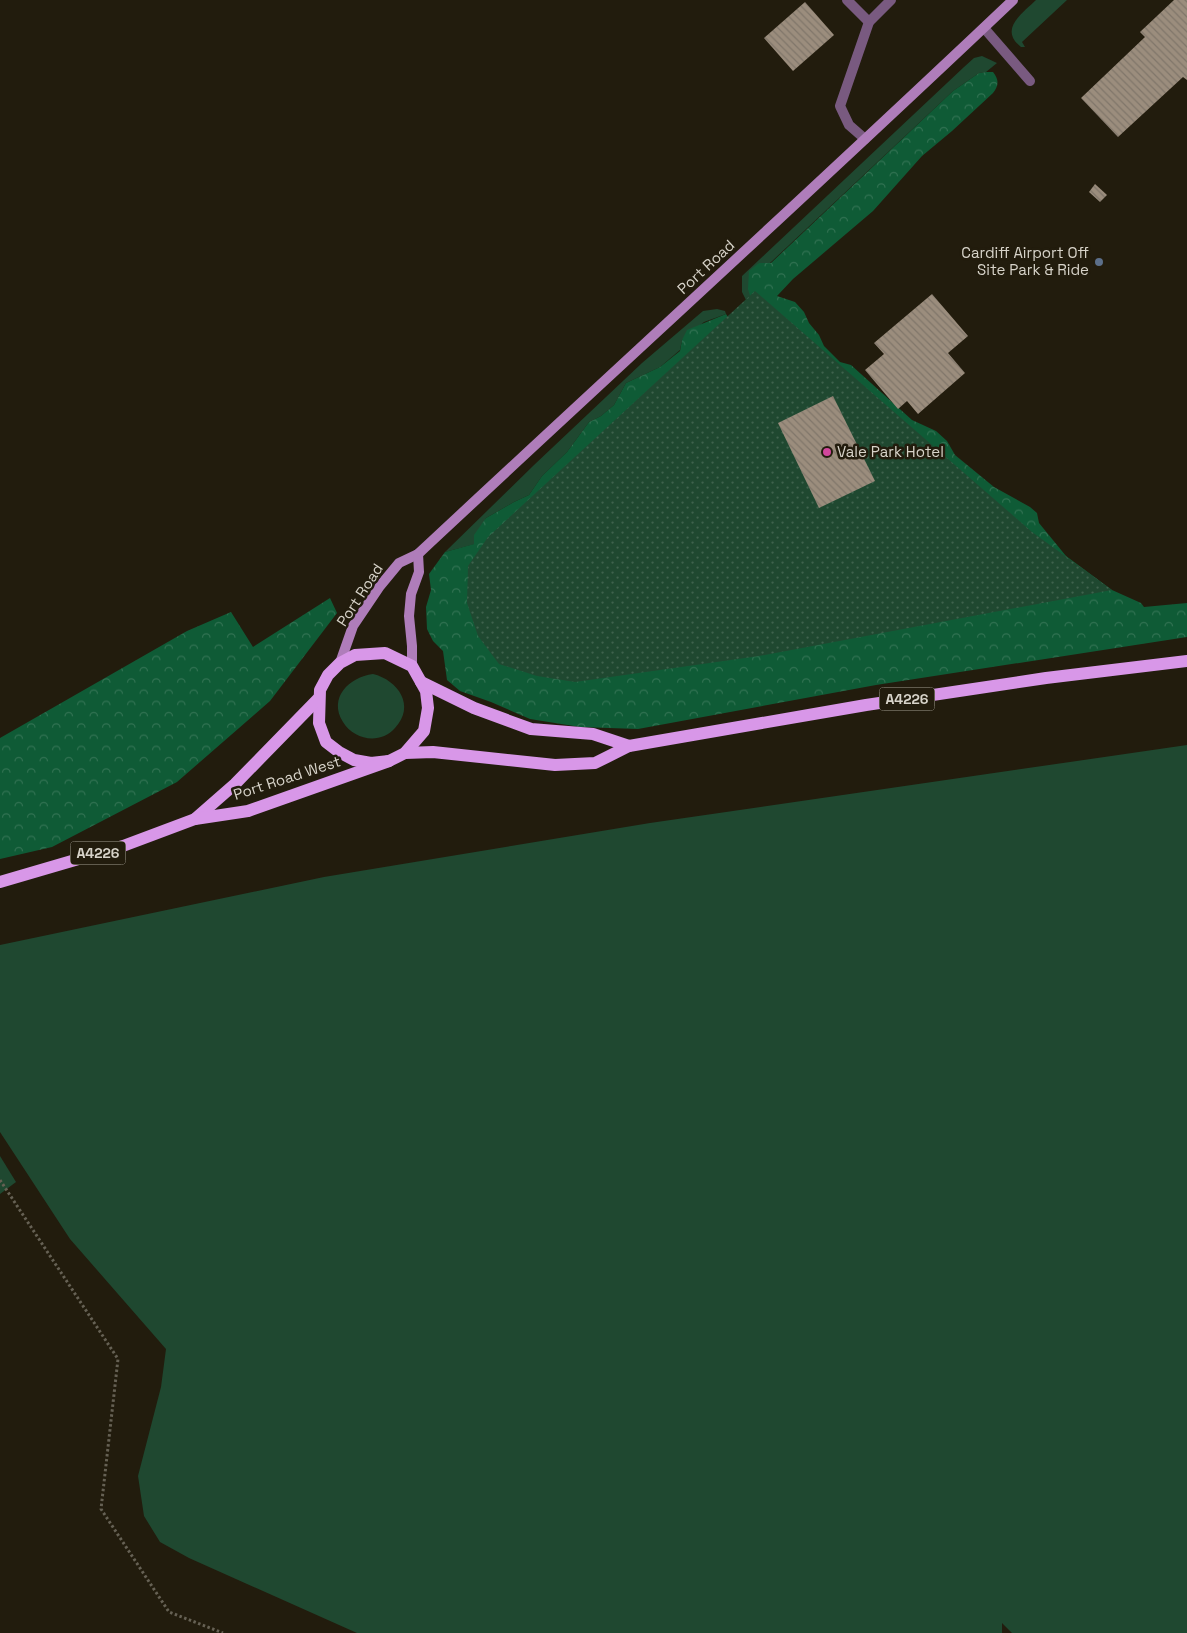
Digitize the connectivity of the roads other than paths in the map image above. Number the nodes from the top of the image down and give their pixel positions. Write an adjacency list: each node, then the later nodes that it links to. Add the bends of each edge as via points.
1 (847, 0): 4 (lane)
2 (891, 0): 4 (lane)
3 (1013, 0): 5 (street, Port Road)
4 (869, 22): 7 (lane, via 840,106 849,125)
5 (984, 28): 6 (lane); 7 (street, Port Road)
6 (1030, 81)
7 (865, 139): 8 (street, Port Road)
8 (418, 554): 10 (street, Port Road, via 399,563 380,586 353,626); 11 (street, via 419,572 411,594 409,616)
9 (1187, 661): 14 (main road, A4226, via 866,705)
10 (340, 663): 11 (main road, via 355,655 385,653); 13 (main road, A4226, via 328,675)
11 (412, 666): 12 (main road, A4226)
12 (421, 682): 14 (main road, A4226, via 474,708 531,729 593,734); 15 (main road, A4226, via 428,708 424,732)
13 (319, 698): 16 (main road, A4226, via 319,723 326,742 354,760); 17 (main road, Port Road West / A4226, via 235,784)
14 (629, 746): 15 (main road, A4226, via 595,763 555,765 450,754)
15 (405, 753): 16 (main road, A4226)
16 (389, 761): 17 (main road, Port Road West / A4226, via 248,811)
17 (195, 819): 18 (main road, Port Road West / A4226, via 123,846)
18 (0, 882)

